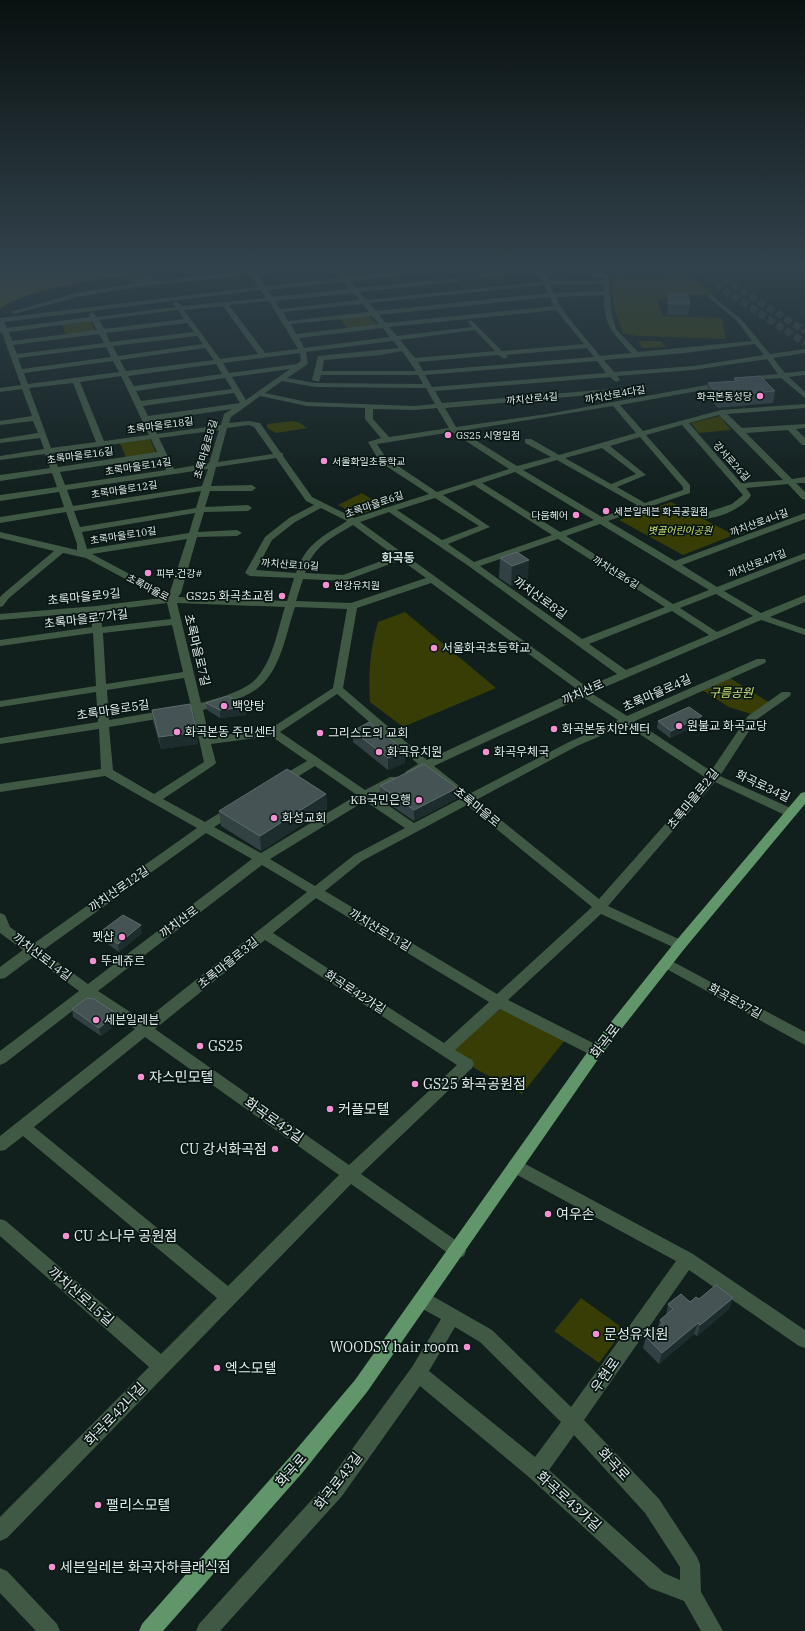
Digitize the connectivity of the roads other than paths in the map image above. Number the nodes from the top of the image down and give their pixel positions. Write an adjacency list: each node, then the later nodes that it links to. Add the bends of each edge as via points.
1 (10, 343): 22 (street, 초록마을로10길)
2 (116, 343): 13 (street)
3 (205, 343): 14 (street)
4 (253, 343): 21 (street)
5 (298, 343): 17 (street)
6 (355, 343): 17 (street)
7 (398, 343): 16 (street)
8 (491, 343): 19 (street)
9 (587, 343): 15 (street)
10 (626, 343): 20 (street)
11 (748, 343): 20 (street)
12 (758, 343): 23 (street)
13 (108, 344): 22 (street); 24 (street)
14 (207, 346): 24 (street); 27 (street)
15 (589, 346): 19 (street); 26 (street)
16 (403, 349): 25 (street); 31 (street, via 381,354 321,358)
17 (302, 350): 21 (street); 28 (street, via 305,362)
18 (805, 351): 23 (street)
19 (500, 353): 25 (street); 29 (street)
20 (635, 354): 26 (street, via 604,357)
21 (262, 355): 27 (street)
22 (14, 356): 30 (street, 초록마을로10길)
23 (768, 357): 36 (street, via 693,368); 37 (street)
24 (115, 358): 30 (street); 32 (street)
25 (413, 360): 33 (street)
26 (600, 360): 29 (street); 36 (street)
27 (218, 361): 32 (street); 35 (street)
28 (301, 366): 35 (street); 38 (street, 초록마을로8길)
29 (511, 367): 33 (street); 40 (street)
30 (20, 371): 42 (street, 초록마을로10길)
31 (318, 372): 33 (street); 41 (street)
32 (123, 373): 39 (street); 44 (street)
33 (420, 373): 43 (street)
34 (805, 373): 37 (street, 까치산로4다길)
35 (226, 375): 44 (street); 47 (street)
36 (612, 375): 40 (street); 46 (street)
37 (784, 376): 49 (street); 50 (street, 까치산로4다길, via 738,381)
38 (281, 379): 41 (street); 48 (street, 초록마을로8길)
39 (76, 380): 42 (street); 75 (street)
40 (523, 382): 43 (street); 56 (street)
41 (315, 385): 43 (street)
42 (25, 386): 45 (street); 59 (street, 초록마을로10길)
43 (429, 387): 55 (street)
44 (131, 389): 51 (street)
45 (0, 390)
46 (624, 390): 50 (street); 56 (street, 까치산로4길)
47 (236, 391): 51 (street); 53 (street)
48 (260, 394): 53 (street, 초록마을로8길); 54 (street, 까치산로4길, via 307,404)
49 (805, 396)
50 (633, 401): 52 (street, 까치산로4다길)
51 (138, 404): 60 (street)
52 (615, 404): 56 (street, 까치산로4다길); 68 (street)
53 (245, 405): 60 (street, 초록마을로8길); 64 (street, 초록마을로8길, via 227,416)
54 (369, 406): 55 (street, 까치산로4길); 71 (street, via 369,418)
55 (440, 406): 56 (street, 까치산로4길); 66 (street)
56 (541, 406): 66 (street, 까치산로4다길)
57 (805, 406): 58 (street)
58 (722, 412): 62 (street); 67 (street)
59 (37, 418): 61 (street); 69 (street, 초록마을로10길)
60 (146, 419): 70 (street)
61 (0, 423)
62 (684, 423): 68 (street); 90 (street, 강서로26길)
63 (805, 426): 65 (street)
64 (222, 427): 70 (street, 초록마을로18길); 79 (street, via 257,425); 82 (street, 초록마을로8길)
65 (790, 427): 67 (street); 74 (street)
66 (454, 430): 71 (street); 83 (street)
67 (740, 431): 88 (street)
68 (643, 434): 76 (street); 99 (street, via 687,487 687,491)
69 (43, 435): 72 (street); 77 (street, 초록마을로10길)
70 (154, 437): 75 (street, 초록마을로18길); 78 (street)
71 (387, 440): 95 (street, 초록마을로6길, via 372,442 383,460)
72 (0, 441)
73 (528, 441): 81 (street)
74 (805, 443)
75 (102, 444): 77 (street, 초록마을로18길)
76 (604, 445): 81 (street); 91 (street, via 642,474)
77 (49, 452): 80 (street, 초록마을로18길); 84 (street, 초록마을로10길)
78 (162, 454): 84 (street, 초록마을로16길); 85 (street)
79 (280, 455): 82 (street, 초록마을로14길); 98 (street, via 303,493)
80 (0, 458)
81 (558, 458): 83 (street); 91 (street)
82 (212, 466): 85 (street, 초록마을로14길); 94 (street, 초록마을로8길)
83 (517, 469): 89 (street, 초록마을로6길); 108 (street)
84 (56, 470): 86 (street, 초록마을로16길); 92 (street, 초록마을로10길)
85 (171, 472): 92 (street, 초록마을로14길)
86 (0, 478)
87 (805, 480): 88 (street)
88 (791, 481): 90 (street); 96 (street)
89 (475, 482): 95 (street, 초록마을로6길); 113 (street, 까치산로6길)
90 (741, 486): 104 (street, 강서로26길, via 747,495 741,504)
91 (610, 487): 99 (street)
92 (63, 488): 97 (street, 초록마을로14길); 101 (street, 초록마을로10길)
93 (252, 488): 94 (street, 초록마을로12길)
94 (205, 489): 101 (street, 초록마을로12길); 103 (street, 초록마을로8길)
95 (436, 495): 102 (street, 초록마을로6길); 114 (street, via 486,527)
96 (805, 497)
97 (0, 498)
98 (321, 505): 107 (street); 121 (street, 까치산로10길, via 292,520 268,539 250,573)
99 (645, 506): 108 (street)
100 (248, 508): 103 (street)
101 (70, 509): 106 (street, 초록마을로12길); 109 (street, 초록마을로10길)
102 (390, 509): 107 (street, 초록마을로6길); 114 (street, 까치산로8길)
103 (199, 510): 109 (street, 초록마을로10길); 112 (street, 초록마을로8길)
104 (706, 516)
105 (804, 518): 119 (street, 까치산로4나길)
106 (0, 520)
107 (353, 521): 117 (street); 121 (street, 초록마을로6길, via 320,542 305,558)
108 (602, 521): 113 (street); 119 (street)
109 (77, 530): 116 (street, 초록마을로10길)
110 (237, 533): 112 (street)
111 (0, 535): 115 (street, 초록마을로)
112 (192, 535): 116 (street, 초록마을로10길); 125 (street, 초록마을로8길, via 176,594)
113 (558, 536): 120 (street); 129 (street, 까치산로6길)
114 (440, 544): 120 (street, 까치산로8길)
115 (62, 549): 116 (street, 초록마을로); 126 (street, via 6,596)
116 (82, 553): 125 (street, 초록마을로)
117 (403, 556): 121 (street, 까치산로10길, via 344,578); 122 (street)
118 (805, 556): 123 (street, 까치산로4가길)
119 (676, 564): 123 (street)
120 (473, 565): 138 (street, 까치산로8길)
121 (298, 576): 127 (street, 초록마을로6길)
122 (432, 579): 128 (street, 초록마을로); 144 (street)
123 (718, 590): 129 (street); 131 (street)
124 (805, 598): 131 (street, 까치산로)
125 (171, 600): 127 (street, 초록마을로); 130 (street, 초록마을로9길); 133 (street, 초록마을로7길)
126 (0, 604)
127 (290, 604): 128 (street, 초록마을로); 147 (street, 초록마을로5길, via 274,657 265,674 254,686 233,697)
128 (352, 606): 143 (street)
129 (673, 608): 136 (street, 까치산로6길); 138 (street)
130 (96, 609): 132 (street, 초록마을로9길); 134 (street)
131 (761, 617): 135 (street); 136 (street, 까치산로)
132 (0, 618)
133 (176, 621): 134 (street, 초록마을로7가길); 140 (street, 초록마을로7길)
134 (97, 629): 137 (street, 초록마을로7가길); 142 (street)
135 (805, 632)
136 (716, 634): 141 (street, 까치산로)
137 (0, 643)
138 (581, 643): 141 (street, 까치산로8길)
139 (761, 661): 148 (street, 초록마을로4길)
140 (189, 674): 142 (street); 147 (street, 초록마을로7길)
141 (624, 674): 144 (street, 까치산로)
142 (101, 688): 146 (street); 149 (street)
143 (338, 690): 150 (street); 154 (street, 초록마을로)
144 (584, 691): 148 (street, 화곡로34길); 154 (street, 까치산로)
145 (786, 694): 156 (street, 초록마을로2길, via 752,718)
146 (0, 704)
147 (197, 707): 149 (street, 초록마을로5길, via 187,711); 152 (street)
148 (626, 721): 156 (street, 화곡로34길); 162 (street, 초록마을로4길, via 573,744)
149 (104, 724): 151 (street, 초록마을로5길); 155 (street)
150 (273, 732): 152 (street); 153 (street)
151 (0, 741)
152 (205, 741): 161 (street, via 210,763)
153 (315, 761): 158 (street); 159 (street)
154 (426, 765): 159 (street, 까치산로); 162 (street, 초록마을로)
155 (107, 772): 157 (street); 161 (street)
156 (713, 776): 164 (street, 화곡로34길); 169 (street, 초록마을로2길)
157 (0, 788)
158 (270, 788)
159 (364, 795): 166 (street); 167 (street, 까치산로)
160 (805, 796): 164 (main road, 화곡로)
161 (154, 799): 165 (street)
162 (469, 800): 166 (street, 초록마을로3길); 169 (street, 초록마을로)
163 (244, 804): 165 (street, 까치산로12길)
164 (791, 813): 172 (main road, 화곡로)
165 (205, 828): 167 (street); 173 (street, 까치산로12길)
166 (414, 829): 168 (street, 초록마을로3길, via 358,858)
167 (261, 859): 168 (street, 까치산로11길); 176 (street, 까치산로)
168 (316, 892): 171 (street, 초록마을로3길); 177 (street, 까치산로11길)
169 (600, 907): 172 (street, 초록마을로); 177 (street)
170 (0, 918): 173 (street, 까치산로14길, via 5,930)
171 (265, 934): 178 (street, 초록마을로3길); 180 (street, 화곡로42가길)
172 (680, 945): 174 (main road, 화곡로)
173 (32, 950): 175 (street); 176 (street, 까치산로14길)
174 (666, 963): 179 (street, 화곡로37길); 181 (main road, 화곡로)
175 (0, 974)
176 (88, 991): 178 (street, 화곡로42길); 182 (street, 까치산로)
177 (500, 1002): 180 (street); 181 (street, 까치산로11길)
178 (145, 1029): 183 (street, 초록마을로3길); 186 (street, 화곡로42길)
179 (805, 1039)
180 (445, 1051): 186 (street, 화곡로42가길, via 467,1064)
181 (596, 1051): 185 (main road, 화곡로)
182 (0, 1059)
183 (24, 1126): 184 (street, 초록마을로3길); 190 (street)
184 (0, 1146)
185 (516, 1166): 188 (main road, 화곡로); 189 (street)
186 (350, 1174): 188 (street, 화곡로42길); 190 (street, 화곡로42나길)
187 (0, 1226): 194 (street, 까치산로15길)
188 (458, 1251): 191 (main road, 화곡로)
189 (687, 1259): 193 (street); 196 (street, 우현로)
190 (229, 1297): 194 (street, 화곡로42나길)
191 (423, 1300): 192 (street, 화곡로); 202 (main road, 화곡로, via 361,1386 296,1465)
192 (452, 1316): 195 (street, 화곡로43길); 196 (street, 화곡로, via 486,1336)
193 (805, 1340)
194 (161, 1366): 198 (street, 화곡로42나길)
195 (418, 1374): 197 (street, 화곡로43가길); 203 (street, 화곡로43길, via 335,1489)
196 (573, 1421): 197 (street, 우현로); 200 (street, 화곡로, via 652,1506 690,1564)
197 (537, 1472): 200 (street, 화곡로43가길, via 657,1581)
198 (0, 1531)
199 (0, 1578): 201 (street)
200 (691, 1594): 204 (street)
201 (50, 1631)
202 (149, 1631)
203 (206, 1631)
204 (713, 1631)

